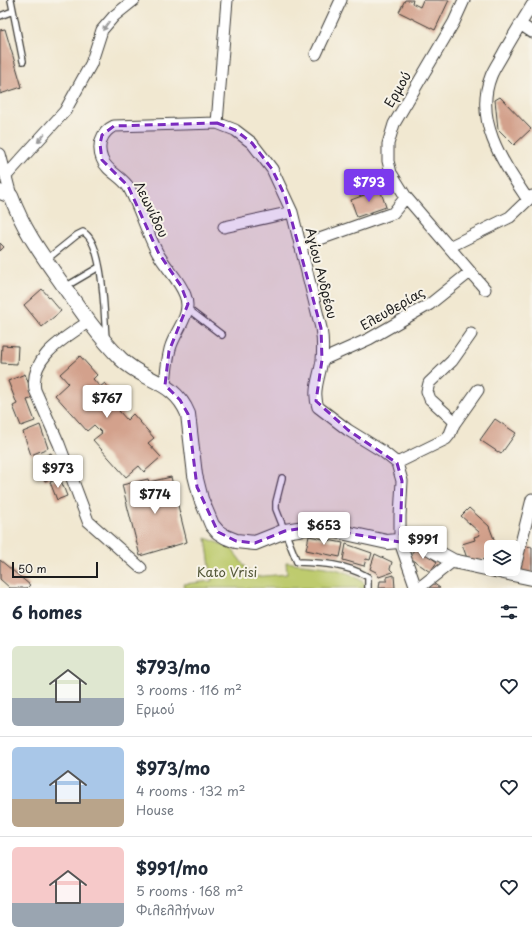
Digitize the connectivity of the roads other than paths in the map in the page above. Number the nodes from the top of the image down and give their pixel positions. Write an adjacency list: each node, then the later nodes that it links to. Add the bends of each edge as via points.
1 (11, 0): 7 (lane)
2 (134, 0): 15 (street, one-way to 15, via 114,16 102,30 91,64 65,111)
3 (227, 0): 13 (street)
4 (341, 0): 11 (street)
5 (464, 0): 17 (street, Ερμού, via 454,22 406,100 394,124 388,144 391,173)
6 (532, 5): 9 (street)
7 (13, 11): 8 (lane); 12 (lane)
8 (0, 16)
9 (520, 24): 10 (street); 18 (street, via 491,75 486,107 488,123 503,162)
10 (532, 32)
11 (316, 54)
12 (23, 61)
13 (217, 122): 19 (street, Αγίου Ανδρέου, via 235,130 252,143 272,169); 28 (street, Λεωνίδου, via 114,126 102,135 100,144 102,160 107,168 128,186 158,252 181,286)
14 (0, 154): 15 (street)
15 (6, 176): 16 (street)
16 (6, 194): 23 (street, via 23,226)
17 (406, 197): 21 (street, via 393,213); 22 (street, Ερμού)
18 (530, 198): 22 (street, via 510,216)
19 (292, 212): 20 (street); 21 (street, Αγίου Ανδρέου)
20 (224, 227)
21 (300, 246): 33 (street, Αγίου Ανδρέου, via 322,328)
22 (449, 246): 25 (street, Ερμού)
23 (46, 260): 24 (lane, via 83,232 89,235 95,247); 26 (street)
24 (100, 267): 26 (lane); 32 (lane)
25 (470, 272): 27 (street, Ερμού); 33 (street, Ελευθερίας, via 430,304 369,338)
26 (64, 287): 29 (street)
27 (485, 289)
28 (188, 309): 31 (lane); 34 (street, via 169,350)
29 (88, 322): 32 (street); 44 (street, via 59,341 40,362 33,380 35,390 88,521)
30 (471, 334): 36 (street, via 452,362 427,387 427,395)
31 (222, 335)
32 (106, 343): 34 (street, via 127,364)
33 (322, 360): 37 (street, Αγίου Ανδρέου, via 315,394 318,407)
34 (165, 385): 40 (street, via 180,400 188,414 197,487 209,518 218,532 236,542 255,543)
35 (478, 390): 36 (street)
36 (454, 424): 37 (street, via 446,439)
37 (397, 463): 41 (street, via 402,480)
38 (282, 478): 40 (lane, via 276,506)
39 (532, 499): 42 (street)
40 (284, 531): 41 (street, via 311,527 387,542); 48 (lane, via 297,562 331,563 356,570 368,577)
41 (400, 542): 43 (street, via 417,542); 49 (street)
42 (520, 547)
43 (453, 560): 45 (street); 49 (street)
44 (141, 568)
45 (484, 568)
46 (519, 576): 47 (street)
47 (532, 578)
48 (368, 588)
49 (418, 588)

